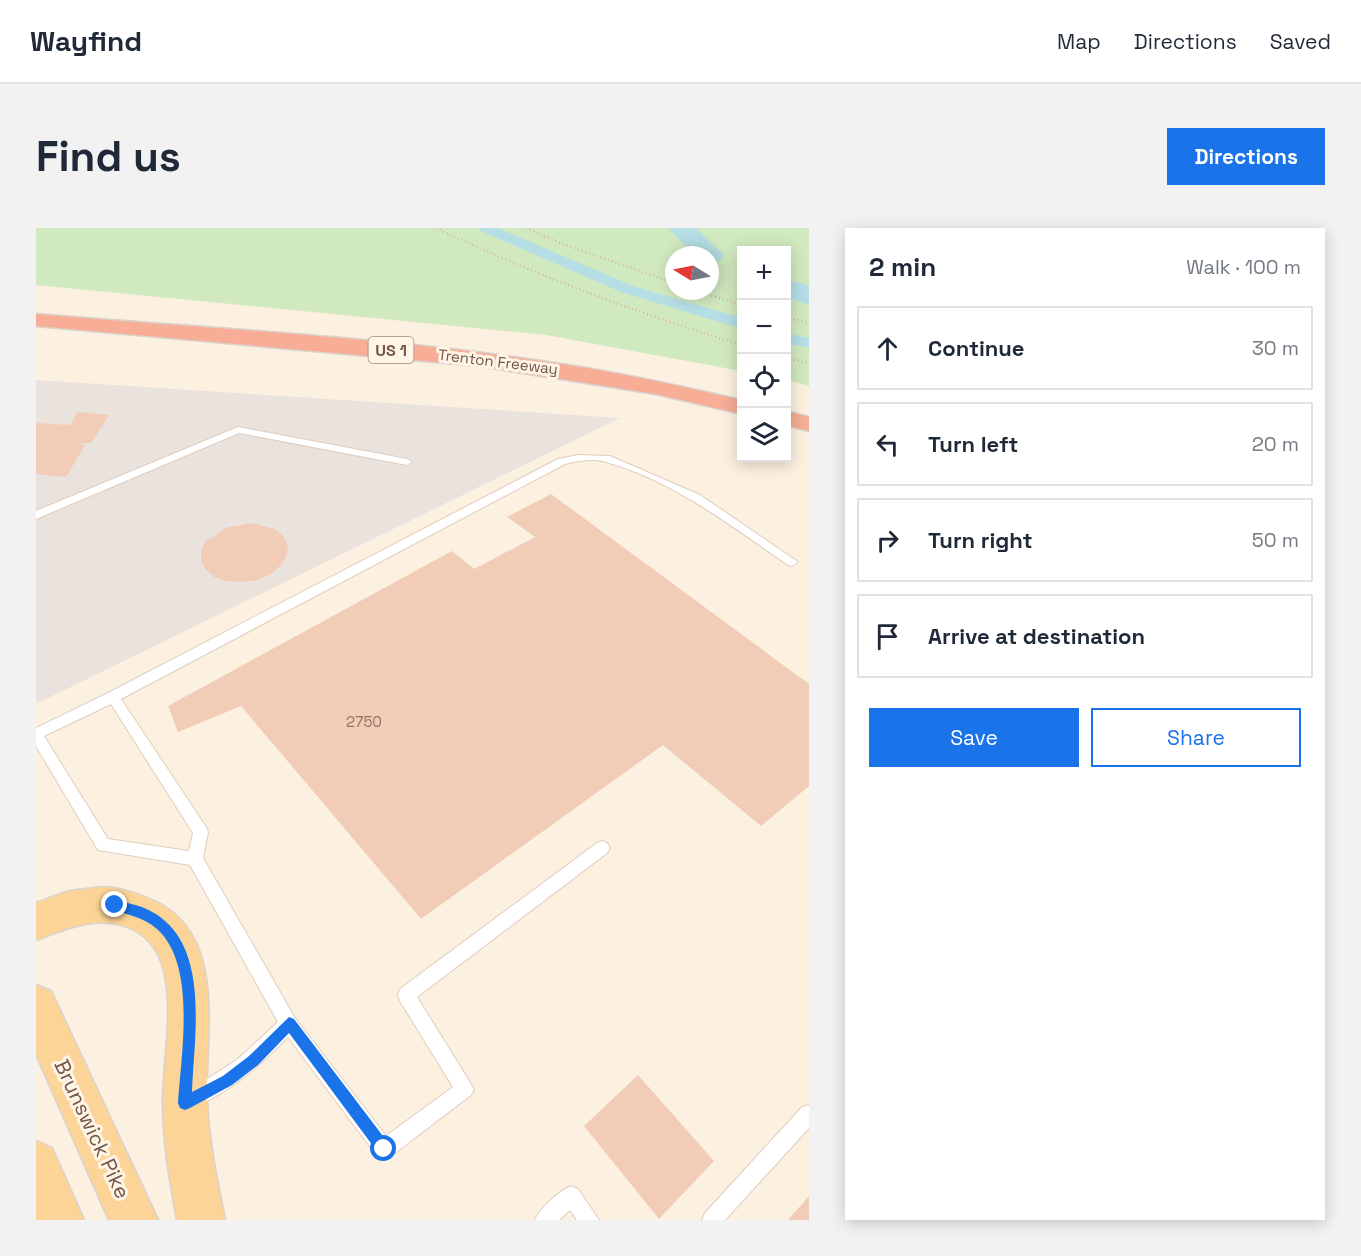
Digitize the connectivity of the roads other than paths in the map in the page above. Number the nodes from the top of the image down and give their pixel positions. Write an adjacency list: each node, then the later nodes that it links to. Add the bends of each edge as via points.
1 (36, 308): 3 (highway, Trenton Freeway / US 1, via 495,348 622,367)
2 (36, 320): 4 (highway, Trenton Freeway / US 1, via 489,360 597,375)
3 (737, 391)
4 (737, 405)
5 (791, 405): 6 (highway)
6 (809, 410)
7 (791, 419): 8 (highway)
8 (809, 424)
9 (407, 462): 10 (lane, via 238,430)
10 (36, 515)
11 (792, 562): 12 (lane, via 696,497 606,458 562,460)
12 (112, 697): 14 (lane, via 201,832); 14 (lane, via 36,734 103,845)
13 (602, 848): 17 (lane, via 406,995 465,1089 384,1149)
14 (195, 859): 17 (lane)
15 (36, 922): 18 (main road, via 84,905 115,905 140,912 161,925 178,946 186,969 189,996)
16 (36, 1006): 22 (main road, Brunswick Pike)
17 (289, 1023): 18 (lane, via 254,1060)
18 (185, 1103): 23 (main road)
19 (809, 1114): 26 (lane)
20 (36, 1164): 21 (main road)
21 (60, 1220)
22 (134, 1220)
23 (201, 1220)
24 (545, 1220): 25 (lane, via 571,1196)
25 (589, 1220)
26 (712, 1220)

